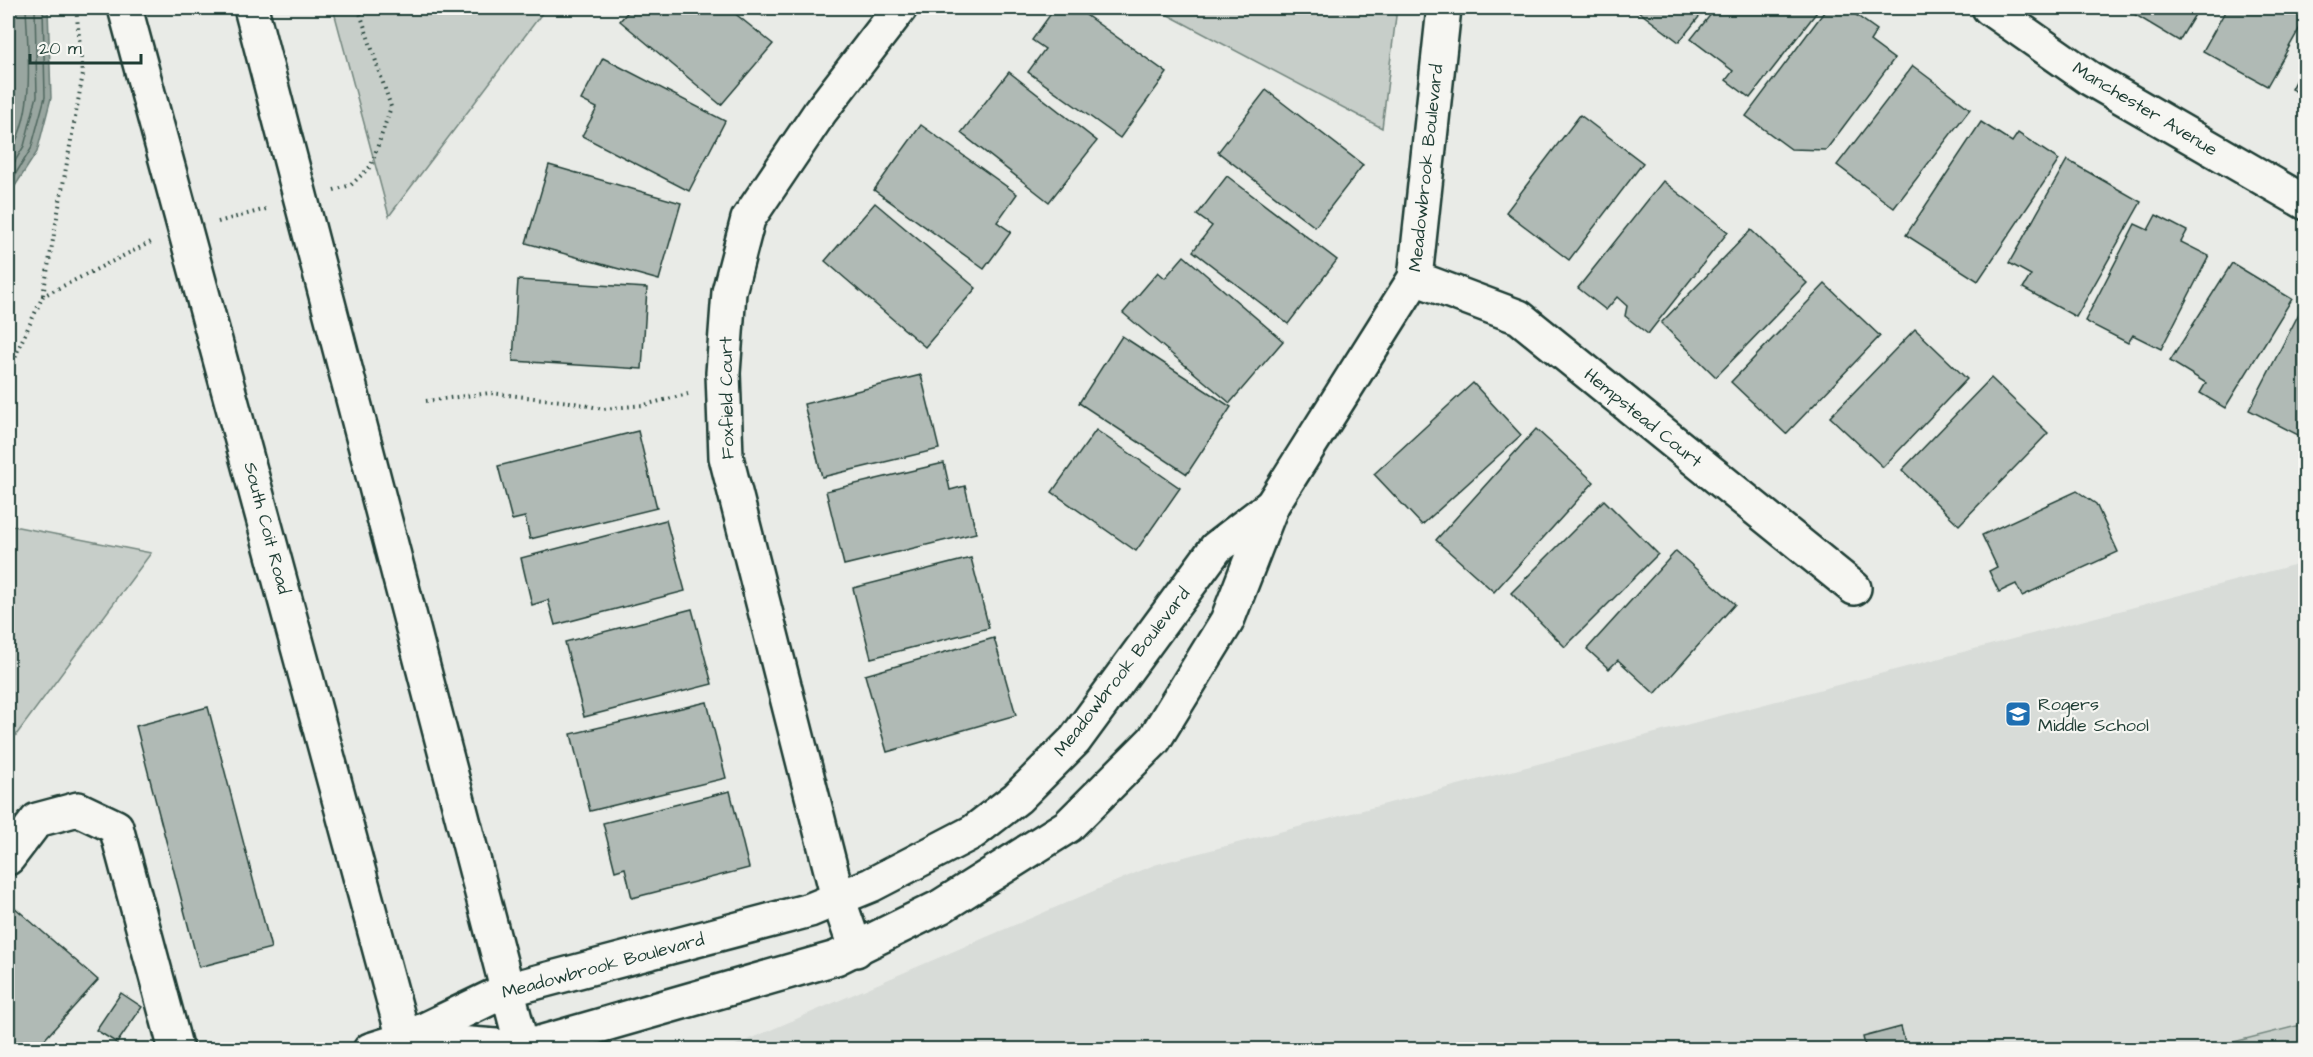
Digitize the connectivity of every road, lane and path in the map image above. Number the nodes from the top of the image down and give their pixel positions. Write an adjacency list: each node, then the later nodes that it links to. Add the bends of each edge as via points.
1 (76, 8): 14 (path, via 84,74)
2 (125, 8): 24 (street, South Coit Road)
3 (251, 8): 23 (street)
4 (360, 8): 8 (path, via 391,107 371,166 351,184)
5 (900, 8): 16 (street, Foxfield Court, via 820,112 748,219 729,292)
6 (1444, 8): 13 (street, Meadowbrook Boulevard)
7 (1989, 8): 9 (street, Manchester Avenue, via 2089,78)
8 (327, 192)
9 (2306, 203)
10 (272, 208): 11 (path)
11 (208, 225)
12 (152, 241): 14 (path)
13 (1416, 278): 18 (street, Meadowbrook Boulevard); 19 (street, Hempstead Court, via 1519,317)
14 (43, 296): 15 (path)
15 (8, 380)
16 (724, 385): 17 (path, via 644,405 603,409 490,393); 21 (street, Foxfield Court, via 726,457)
17 (426, 401)
18 (1272, 505): 21 (street, Meadowbrook Boulevard, via 1216,548 1075,740 1017,798 973,832); 22 (street, Meadowbrook Boulevard, via 1227,621 1154,740 1068,826 940,907)
19 (1854, 588)
20 (8, 858): 26 (street, via 37,820 78,809 116,827)
21 (838, 898): 22 (street); 23 (street, Meadowbrook Boulevard, via 753,926)
22 (856, 950): 25 (street, Meadowbrook Boulevard)
23 (507, 990): 24 (street, Meadowbrook Boulevard); 25 (street)
24 (406, 1044): 25 (street, Meadowbrook Boulevard); 27 (street)
25 (522, 1049)
26 (176, 1050)
27 (370, 1050)

